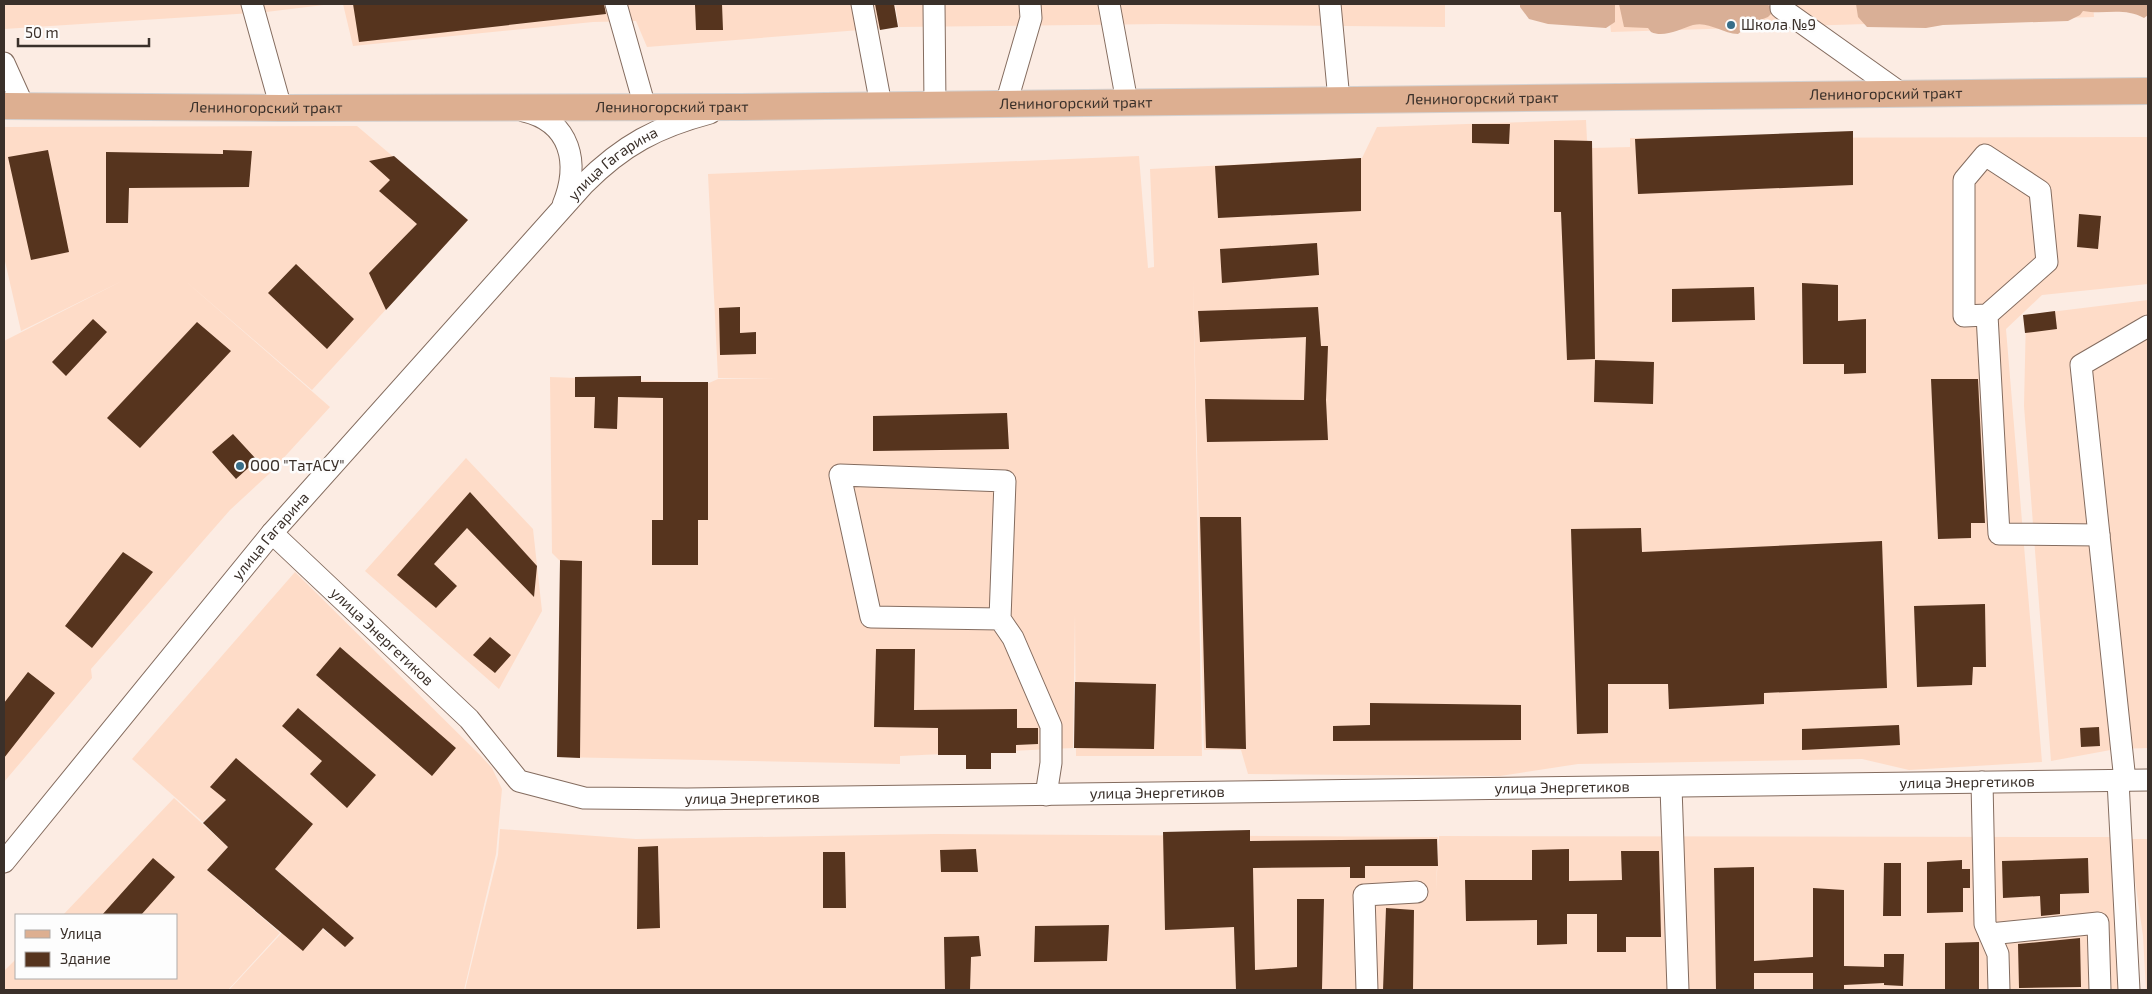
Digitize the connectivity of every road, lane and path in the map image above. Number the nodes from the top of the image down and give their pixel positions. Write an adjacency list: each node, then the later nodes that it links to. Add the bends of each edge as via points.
1 (252, 4): 20 (street)
2 (616, 4): 18 (street)
3 (862, 4): 16 (street)
4 (934, 4): 17 (street)
5 (1030, 4): 14 (street, via 1031,18)
6 (1109, 4): 13 (street)
7 (1330, 4): 12 (street)
8 (1781, 4): 11 (street, via 1781,8)
9 (4, 64): 15 (street)
10 (2148, 91): 11 (main road, Лениногорский тракт)
11 (1902, 94): 12 (main road, Лениногорский тракт)
12 (1340, 100): 13 (main road, Лениногорский тракт)
13 (1127, 102): 14 (main road, Лениногорский тракт)
14 (1006, 104): 17 (main road, Лениногорский тракт)
15 (13, 105): 20 (main road, Лениногорский тракт)
16 (881, 105): 17 (main road, Лениногорский тракт); 19 (main road, Лениногорский тракт)
17 (935, 105)
18 (645, 107): 19 (main road, Лениногорский тракт); 21 (main road, Лениногорский тракт)
19 (741, 107): 22 (street, улица Гагарина, via 715,111 667,126 632,143 596,173)
20 (281, 108): 21 (main road, Лениногорский тракт)
21 (510, 108): 22 (street, улица Гагарина, via 533,113 553,123 566,144 570,181 561,208)
22 (552, 222): 25 (street, улица Гагарина)
23 (1987, 315): 23 (street, via 2047,262 2040,191 1985,155 1964,180 1964,316); 26 (street, via 1999,534)
24 (2148, 326): 26 (street, via 2082,365)
25 (272, 534): 32 (street, улица Энергетиков, via 470,719 519,781 584,798); 33 (street, улица Гагарина)
26 (2099, 535): 29 (street)
27 (1000, 620): 27 (street, via 871,617 840,474 1004,481); 32 (street, via 1013,638 1051,726 1051,763)
28 (2148, 780): 29 (street, улица Энергетиков)
29 (2121, 781): 30 (street, улица Энергетиков); 40 (street)
30 (1982, 782): 31 (street, улица Энергетиков); 35 (street, via 1985,924)
31 (1671, 787): 32 (street, улица Энергетиков); 37 (street)
32 (1046, 795)
33 (4, 862)
34 (1416, 892): 36 (street, via 1364,894)
35 (1990, 934): 38 (street, via 1998,954); 39 (street, via 2098,924)
36 (1367, 990)
37 (1678, 990)
38 (1999, 990)
39 (2100, 990)
40 (2129, 990)

